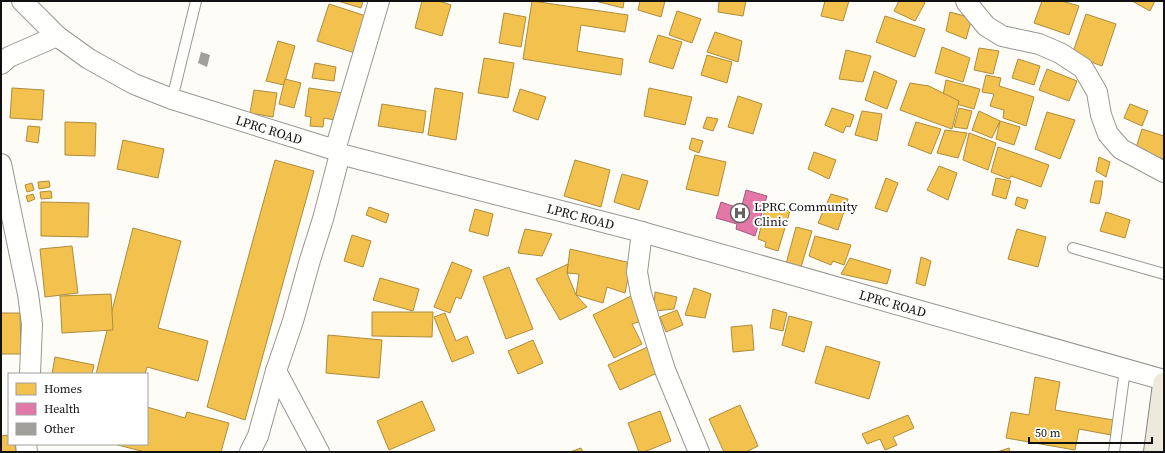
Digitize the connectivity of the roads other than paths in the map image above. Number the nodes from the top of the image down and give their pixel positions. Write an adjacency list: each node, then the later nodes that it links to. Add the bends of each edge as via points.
1 (22, 1): 5 (street, LPRC ROAD)
2 (196, 1): 7 (lane)
3 (379, 1): 8 (street)
4 (966, 1): 10 (street, via 986,26 1002,36 1039,44 1084,68 1097,92 1108,134 1121,149)
5 (57, 36): 6 (street, via 10,57); 7 (street, LPRC ROAD, via 89,59 134,84)
6 (1, 64)
7 (172, 99): 8 (street, LPRC ROAD)
8 (337, 152): 12 (street, LPRC ROAD); 16 (street, via 323,219)
9 (1, 164): 11 (street)
10 (1164, 172)
11 (5, 210): 17 (street, via 28,294 32,324)
12 (642, 232): 15 (street, LPRC ROAD); 22 (street, via 637,272 641,294 666,370)
13 (1073, 248): 14 (lane)
14 (1164, 274)
15 (1125, 369): 18 (street, LPRC ROAD); 23 (lane)
16 (276, 371): 20 (street, via 258,436); 21 (street)
17 (30, 373)
18 (1164, 380)
19 (1164, 384): 24 (main road)
20 (250, 452)
21 (319, 452)
22 (699, 452)
23 (1114, 452)
24 (1155, 452)

